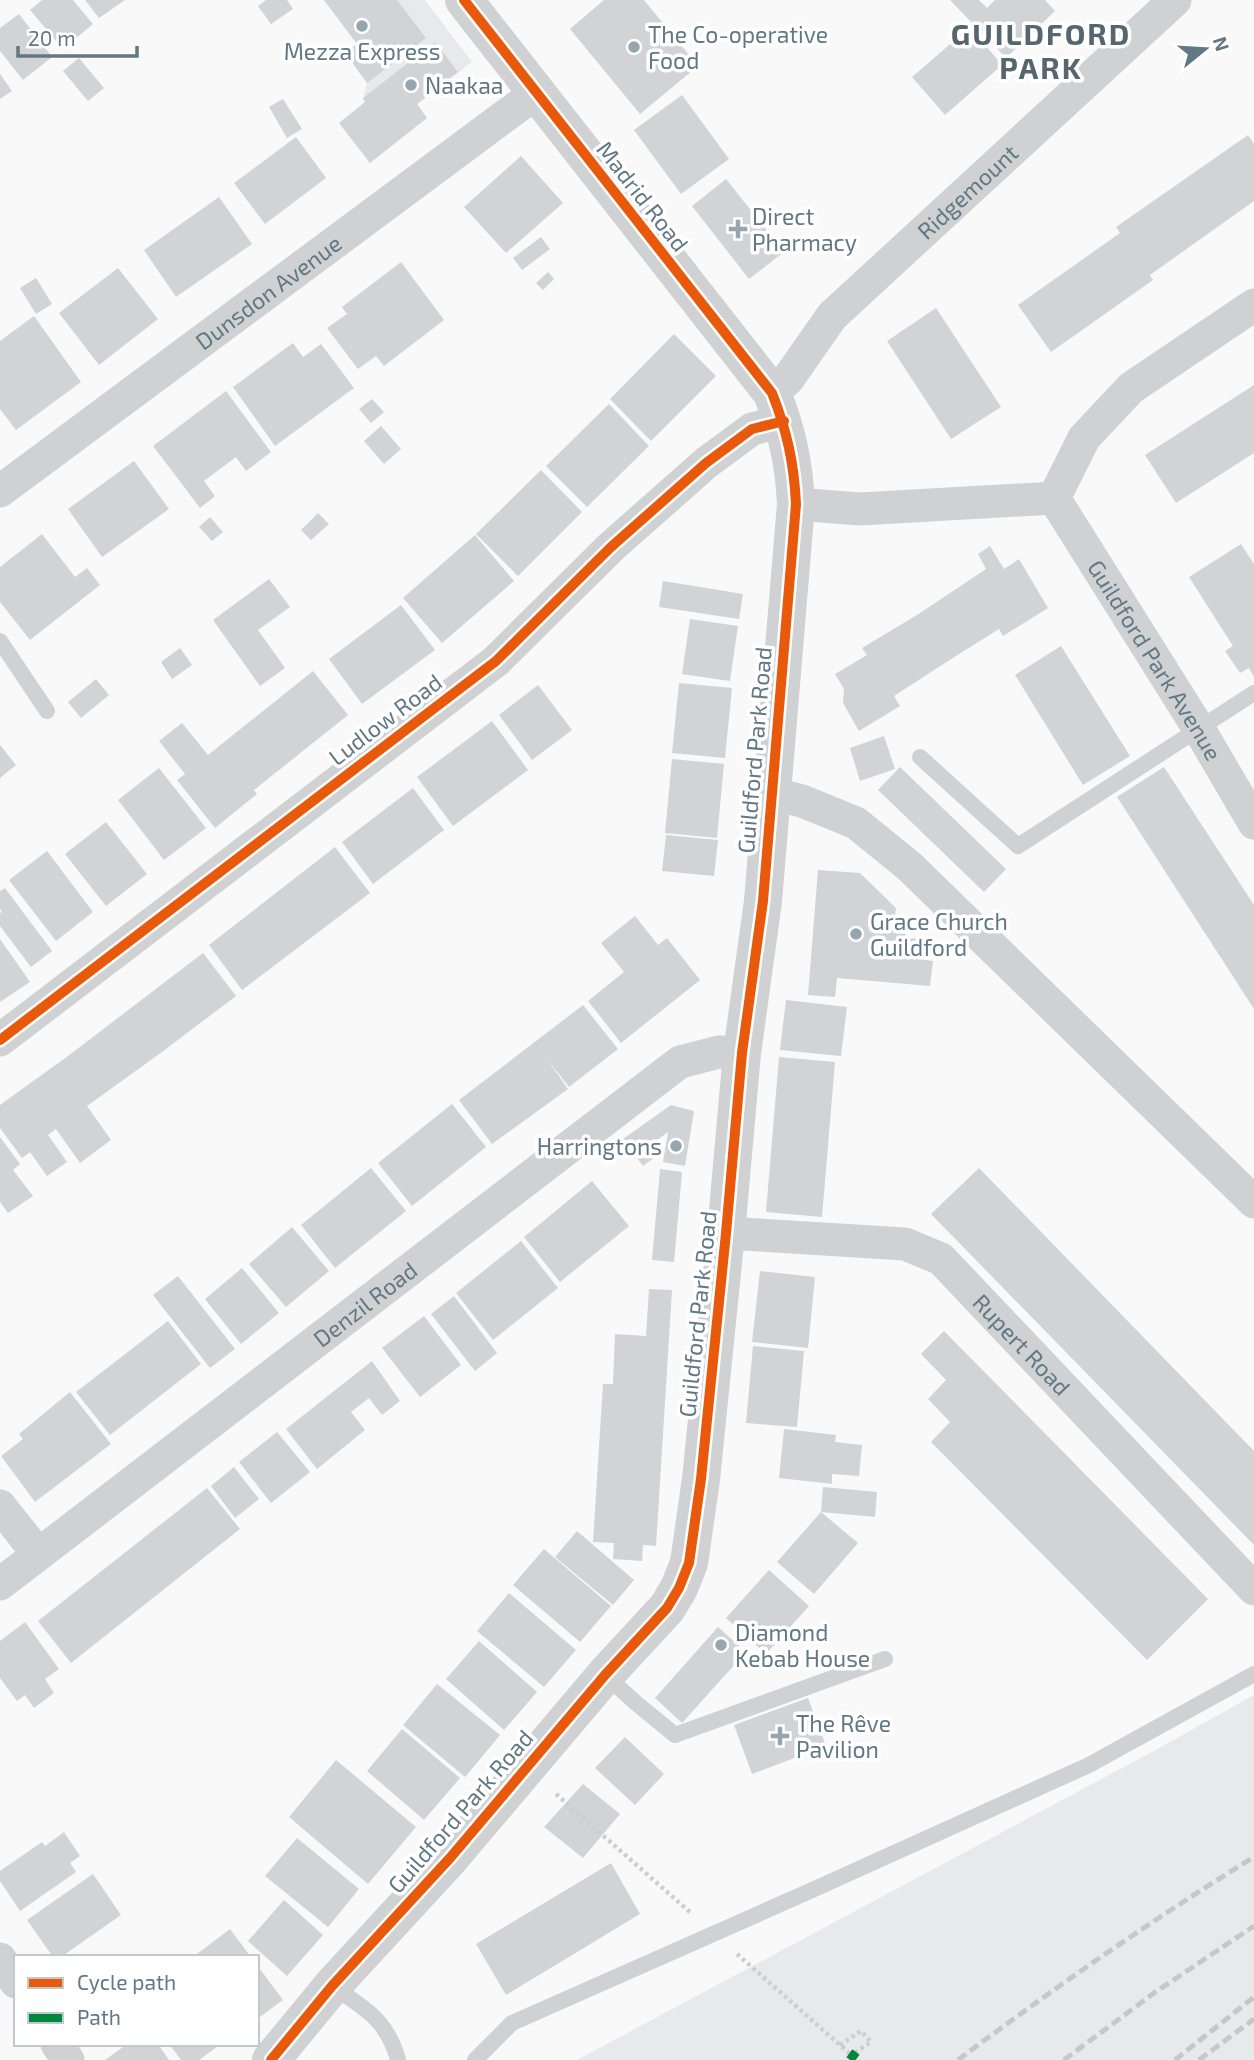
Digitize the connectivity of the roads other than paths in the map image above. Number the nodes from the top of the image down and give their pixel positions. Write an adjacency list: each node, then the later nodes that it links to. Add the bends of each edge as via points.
1 (1175, 0): 5 (street, Ridgemount, via 832,316 788,379)
2 (472, 3): 3 (street, Madrid Road)
3 (536, 93): 5 (street, Madrid Road); 6 (street, Dunsdon Avenue)
4 (1254, 305): 7 (street, via 1131,388 1084,438)
5 (778, 407): 8 (street, Guildford Park Road, via 794,466); 16 (street, Ludlow Road, via 611,547 496,661)
6 (0, 491)
7 (1054, 498): 8 (street, via 860,509); 12 (street, Guildford Park Avenue)
8 (796, 503): 14 (street, Guildford Park Road)
9 (0, 641): 11 (lane)
10 (1254, 693): 12 (lane)
11 (47, 711)
12 (1199, 729): 13 (lane, via 1018,846); 15 (street, Guildford Park Avenue)
13 (920, 757)
14 (771, 793): 17 (street, Guildford Park Road, via 763,901); 18 (street, Guildford Park Road, via 856,823 909,866)
15 (1254, 823)
16 (0, 1040)
17 (742, 1053): 19 (street, Guildford Park Road); 21 (street, Denzil Road, via 719,1052 680,1062)
18 (1254, 1202)
19 (726, 1233): 23 (street, Rupert Road, via 905,1244 941,1259); 26 (street, Guildford Park Road, via 689,1563 667,1608)
20 (0, 1506): 21 (street)
21 (38, 1554): 22 (street, Denzil Road)
22 (0, 1584)
23 (1254, 1589)
24 (885, 1659): 26 (lane, via 675,1735)
25 (1254, 1674): 32 (lane, via 1089,1765 512,2023)
26 (605, 1675): 29 (street, Guildford Park Road, via 450,1858)
27 (0, 1959): 28 (street)
28 (14, 1979)
29 (332, 1986): 30 (street, Guildford Park Road); 31 (lane, via 374,2015 393,2040)
30 (271, 2060)
31 (398, 2060)
32 (475, 2060)

